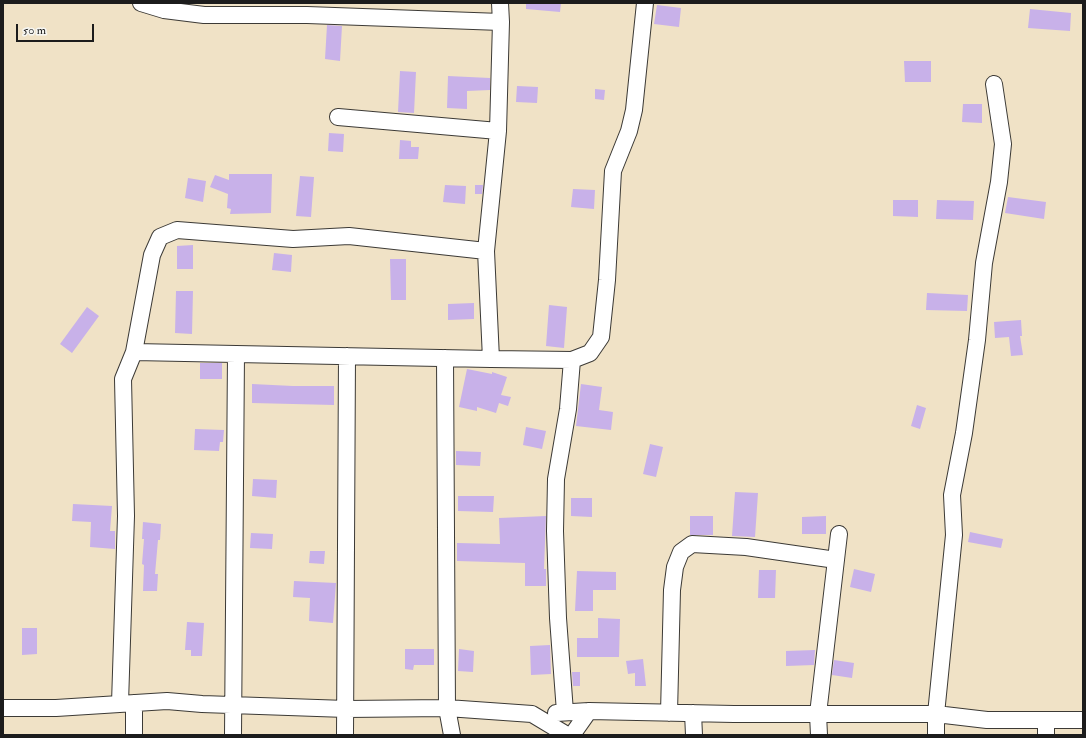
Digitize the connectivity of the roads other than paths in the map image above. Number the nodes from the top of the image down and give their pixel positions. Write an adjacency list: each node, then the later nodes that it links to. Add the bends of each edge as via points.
1 (141, 3): 4 (street, via 164,10 204,15 307,15)
2 (500, 3): 4 (street)
3 (645, 3): 14 (street, via 634,110 629,131 613,171 601,337 590,353)
4 (502, 22): 7 (street)
5 (994, 84): 28 (street, via 1003,144 984,263 964,434 952,495 954,535)
6 (338, 117): 7 (street)
7 (498, 131): 8 (street)
8 (486, 251): 9 (street, via 349,236 293,239 176,230 160,237 152,255); 13 (street)
9 (134, 352): 10 (street); 17 (street, via 123,379)
10 (236, 354): 11 (street); 18 (street)
11 (347, 356): 12 (street); 21 (street)
12 (445, 358): 13 (street); 20 (street)
13 (491, 359): 14 (street)
14 (572, 360): 23 (street, via 568,409 556,479 558,618)
15 (839, 534): 16 (street)
16 (836, 560): 24 (street, via 746,547 692,544 681,552 675,567 672,590); 27 (street)
17 (127, 703): 18 (street, via 167,701); 19 (street, via 56,708); 31 (street)
18 (233, 706): 21 (street); 32 (street)
19 (3, 708)
20 (447, 708): 21 (street); 26 (street); 34 (street)
21 (346, 710): 33 (street)
22 (589, 711): 23 (street); 24 (street); 36 (street)
23 (565, 712): 26 (street)
24 (669, 713): 25 (street)
25 (693, 713): 27 (street); 37 (street)
26 (532, 714): 35 (street)
27 (818, 714): 28 (street); 38 (street)
28 (936, 714): 30 (street); 39 (street)
29 (1083, 720): 30 (street)
30 (1046, 727)
31 (134, 735)
32 (234, 735)
33 (345, 735)
34 (452, 735)
35 (568, 735)
36 (572, 735)
37 (694, 735)
38 (819, 735)
39 (936, 735)

